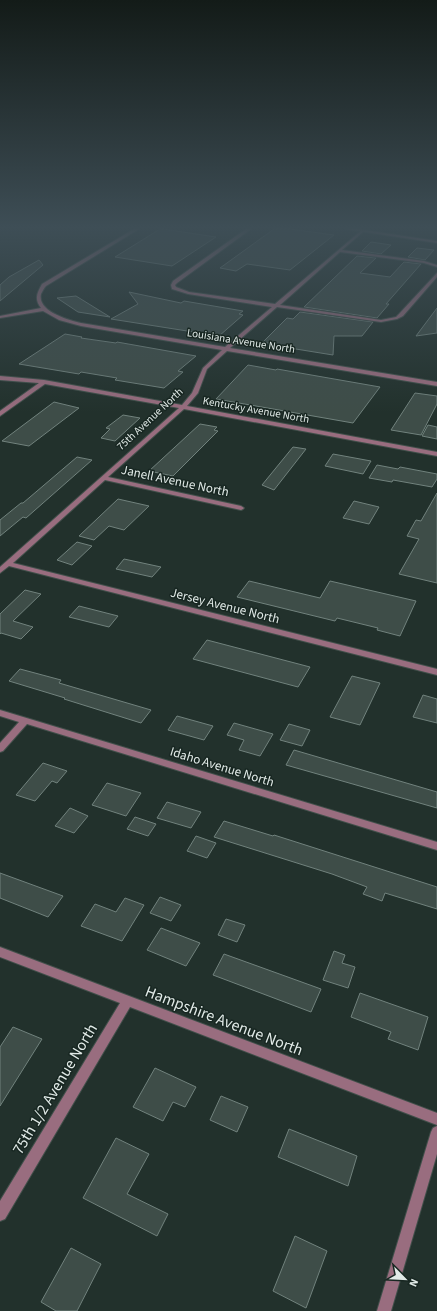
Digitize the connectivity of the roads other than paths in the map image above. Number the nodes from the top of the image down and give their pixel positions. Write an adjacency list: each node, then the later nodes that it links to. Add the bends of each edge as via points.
1 (40, 290): 6 (street, via 39,303)
2 (178, 290): 5 (street)
3 (293, 290): 5 (street, 75th Avenue North)
4 (423, 290): 5 (street, via 401,315 390,320 371,320)
5 (275, 306): 8 (street, 75th Avenue North)
6 (44, 309): 7 (street); 8 (street, Louisiana Avenue North, via 61,319 89,326)
7 (0, 317)
8 (226, 349): 11 (street, Louisiana Avenue North); 12 (street, 75th Avenue North, via 205,369 195,394)
9 (0, 378): 10 (street, Kentucky Avenue North)
10 (44, 382): 12 (street, Kentucky Avenue North); 13 (street)
11 (437, 384)
12 (183, 407): 14 (street, Kentucky Avenue North); 15 (street, 75th Avenue North)
13 (0, 414)
14 (437, 454)
15 (104, 478): 16 (street, Janell Avenue North); 17 (street, 75th Avenue North)
16 (241, 508)
17 (8, 564): 18 (street, 75th Avenue North); 19 (street, Jersey Avenue North)
18 (0, 571)
19 (437, 672)
20 (0, 712): 21 (street, Idaho Avenue North)
21 (26, 720): 22 (street); 23 (street, Idaho Avenue North)
22 (0, 749)
23 (437, 846)
24 (0, 952): 25 (street, Hampshire Avenue North)
25 (127, 1001): 26 (street, Hampshire Avenue North); 28 (street, 75th 1/2 Avenue North)
26 (437, 1119)
27 (437, 1132): 29 (street)
28 (0, 1214)
29 (384, 1311)

